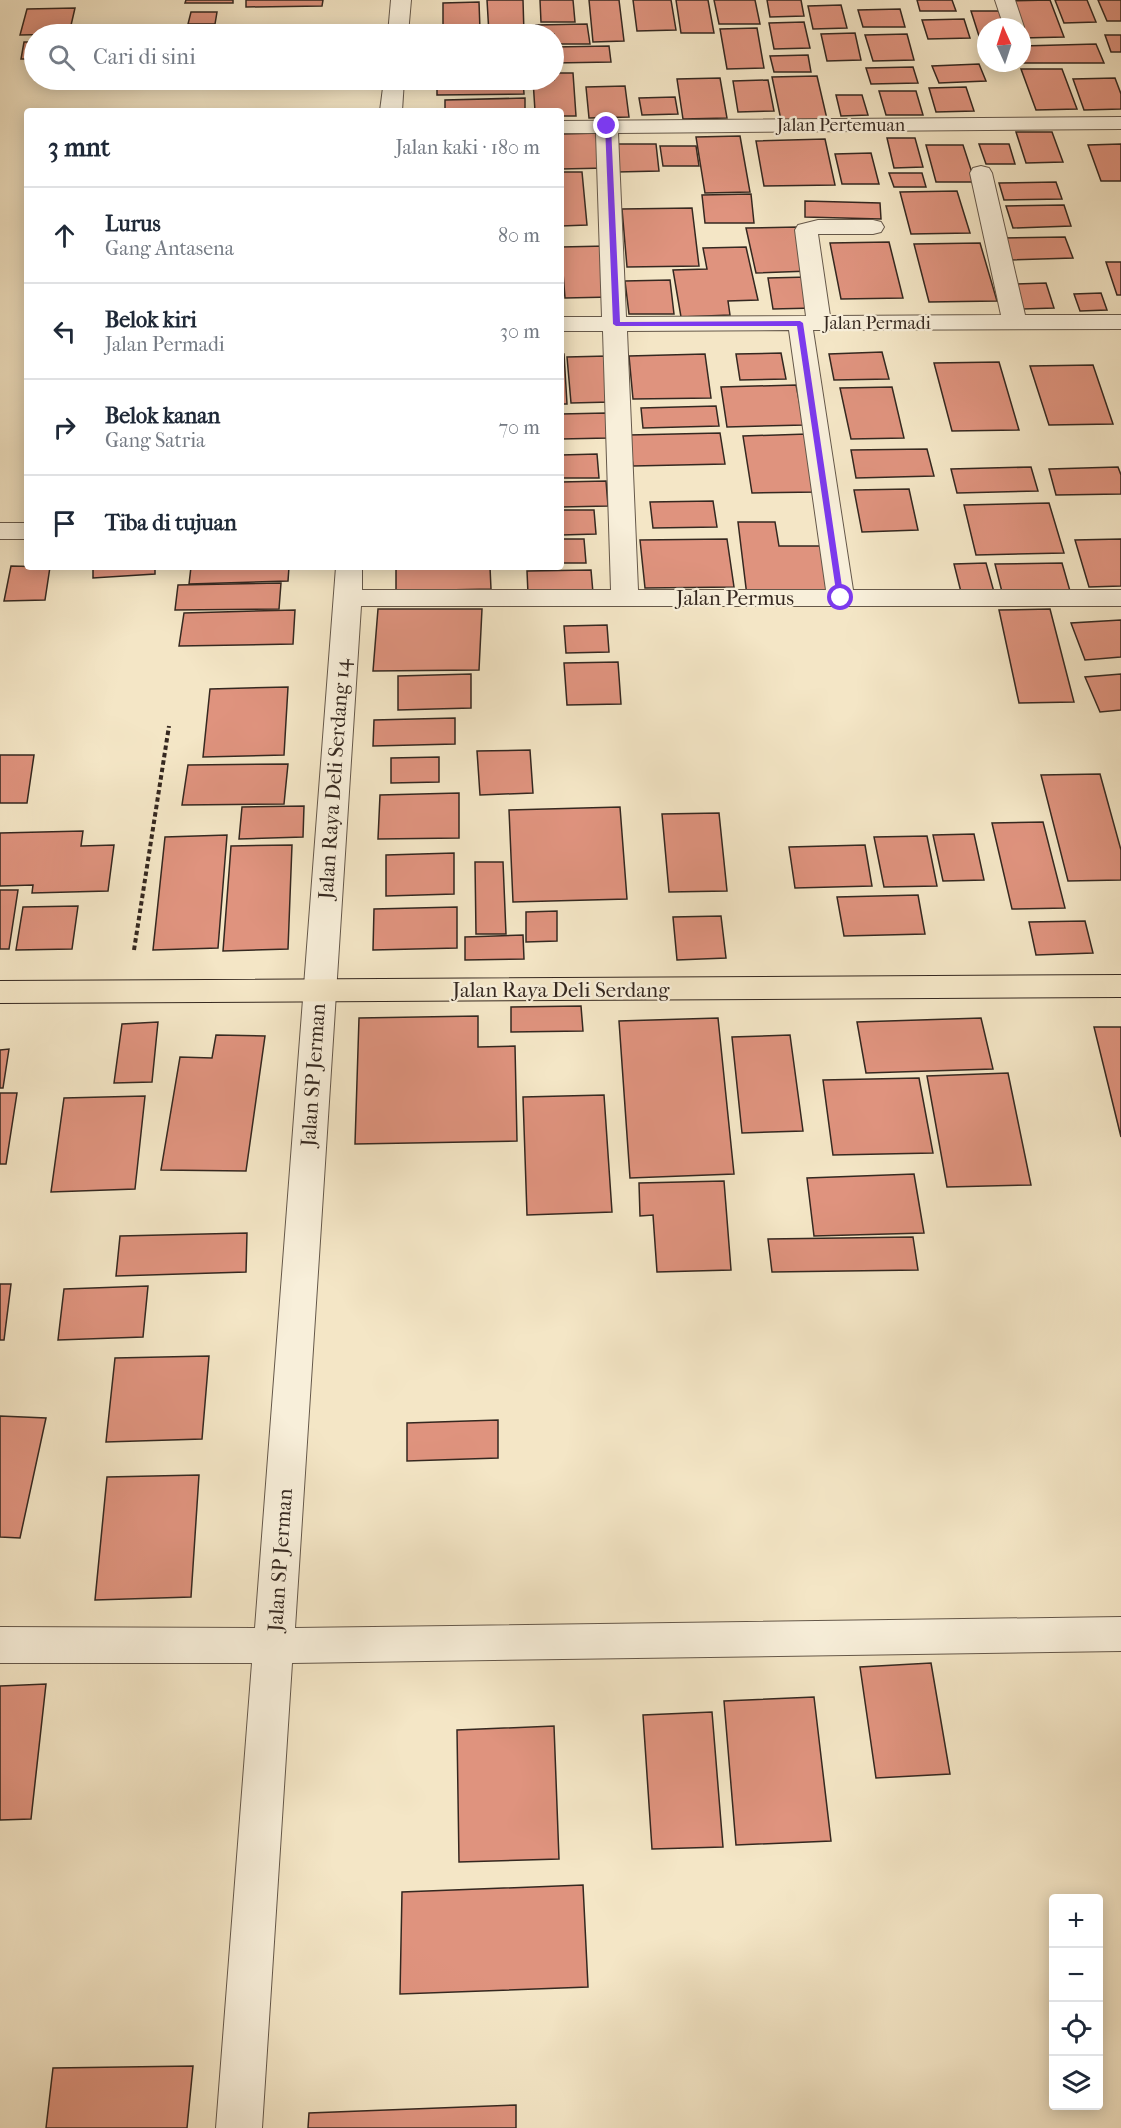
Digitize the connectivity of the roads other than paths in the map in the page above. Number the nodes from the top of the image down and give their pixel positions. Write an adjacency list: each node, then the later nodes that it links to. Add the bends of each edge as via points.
1 (401, 0): 4 (street)
2 (1005, 0): 3 (street)
3 (1011, 18)
4 (399, 24)
5 (393, 90): 6 (street)
6 (391, 108)
7 (1121, 123): 8 (street, Jalan Pertemuan)
8 (607, 126): 9 (street, Jalan Pertemuan); 15 (street)
9 (564, 127)
10 (981, 173): 12 (street)
11 (873, 226): 16 (street, via 818,227 806,231)
12 (1015, 322): 13 (street, Jalan Permadi); 16 (street, Jalan Permadi)
13 (1121, 322)
14 (564, 324): 15 (street, Jalan Permadi)
15 (616, 324): 16 (street, Jalan Permadi); 23 (street)
16 (809, 324): 21 (street)
17 (0, 531): 18 (street)
18 (24, 531)
19 (349, 570): 20 (street, Jalan Raya Deli Serdang 14)
20 (348, 598): 23 (street, Jalan Permus); 26 (street, Jalan Raya Deli Serdang 14)
21 (841, 598): 22 (street, Jalan Permus); 23 (street, Jalan Permus)
22 (1121, 598)
23 (625, 599)
24 (1121, 986): 26 (main road, Jalan Raya Deli Serdang)
25 (0, 992): 26 (main road, Jalan Raya Deli Serdang)
26 (318, 992): 29 (street, Jalan SP Jerman)
27 (1121, 1634): 29 (street)
28 (0, 1645): 29 (street)
29 (275, 1646): 30 (street, Jalan SP Jerman)
30 (239, 2128)

